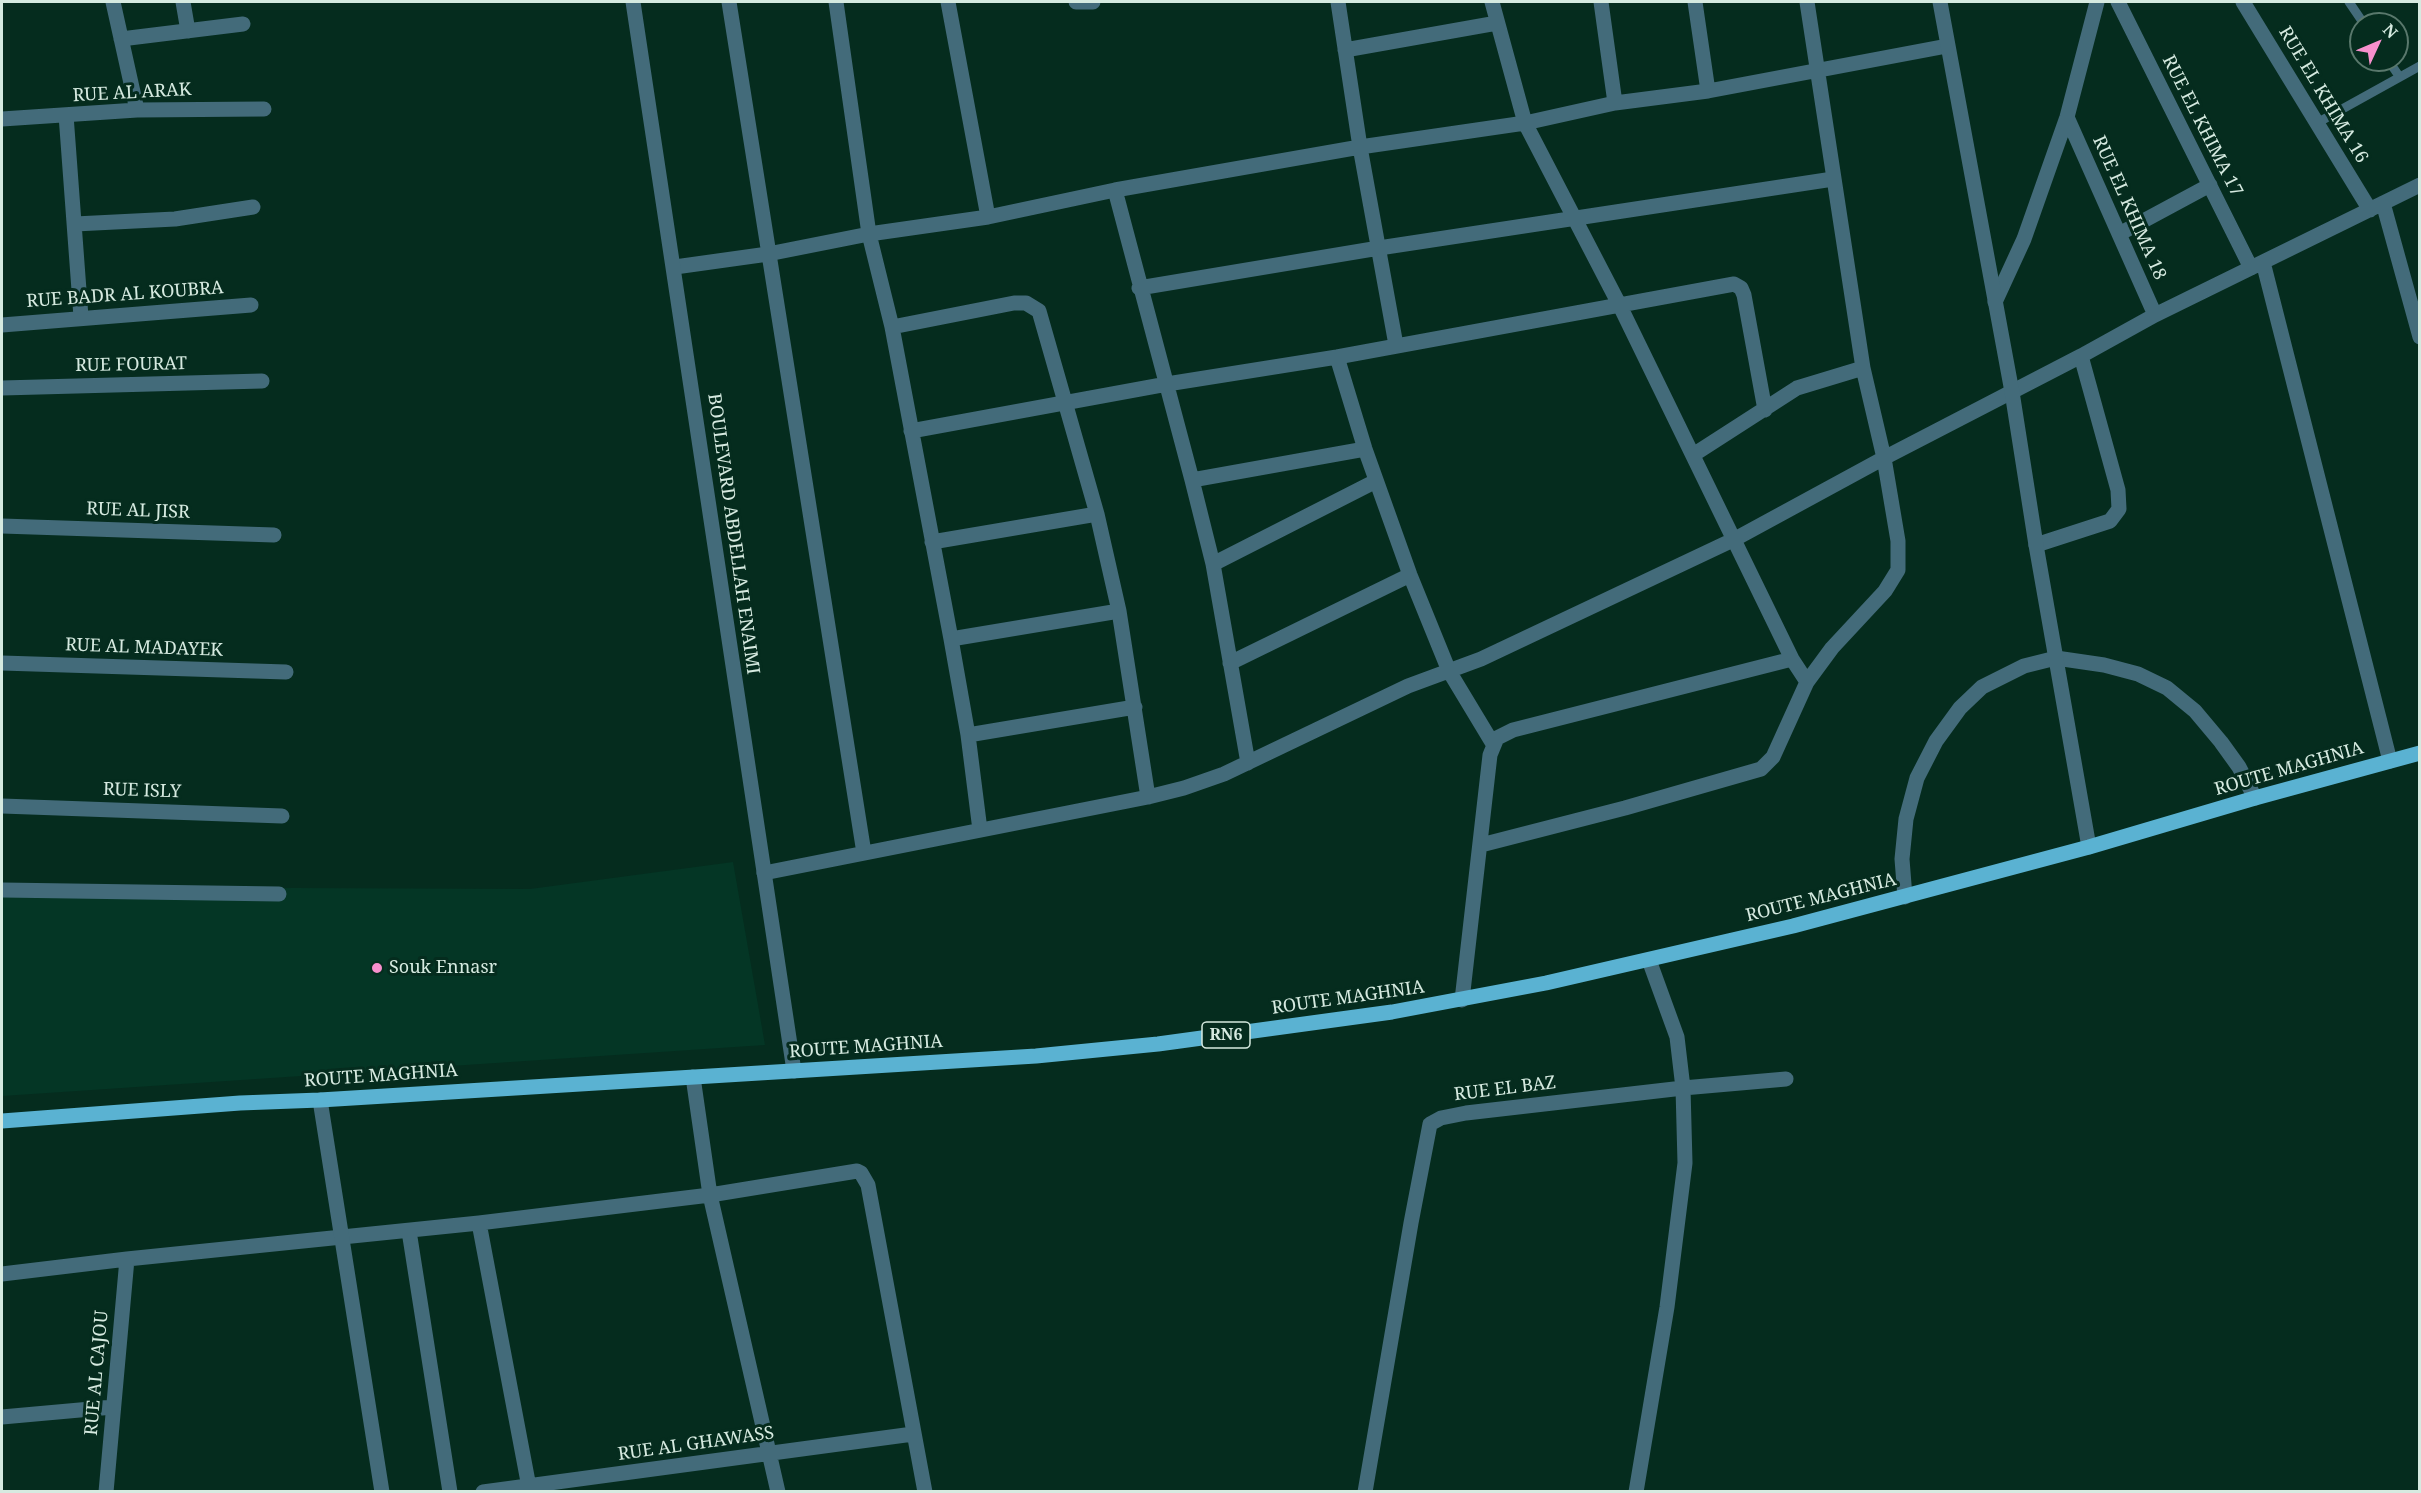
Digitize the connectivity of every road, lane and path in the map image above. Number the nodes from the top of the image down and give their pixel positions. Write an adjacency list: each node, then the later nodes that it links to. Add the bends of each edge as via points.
1 (113, 2): 21 (street)
2 (183, 2): 20 (street)
3 (633, 2): 52 (street, BOULEVARD ABDELLAH ENAIMI)
4 (729, 2): 50 (street)
5 (836, 2): 47 (street)
6 (948, 2): 44 (street)
7 (1076, 2): 8 (street)
8 (1094, 2)
9 (1338, 2): 23 (street)
10 (1492, 2): 18 (street)
11 (1601, 2): 29 (street)
12 (1695, 2): 28 (street)
13 (1807, 2): 25 (street)
14 (1940, 2): 22 (street)
15 (2097, 2): 33 (street)
16 (2118, 2): 39 (street, RUE EL KHIMA 17)
17 (2243, 2): 36 (street, RUE EL KHIMA 16)
18 (1497, 23): 23 (street); 35 (street)
19 (243, 24): 20 (street)
20 (188, 31): 21 (street)
21 (121, 39): 31 (street)
22 (1947, 46): 25 (street); 54 (street)
23 (1346, 50): 37 (street)
24 (2420, 66): 27 (lane)
25 (1819, 70): 28 (street); 38 (street)
26 (2396, 72): 27 (lane)
27 (2399, 76): 36 (lane)
28 (1708, 91): 29 (street)
29 (1615, 104): 35 (street)
30 (264, 108): 31 (street, RUE AL ARAK)
31 (137, 110): 32 (street, RUE AL ARAK)
32 (66, 115): 34 (street, RUE AL ARAK); 46 (street)
33 (2067, 117): 48 (street, RUE EL KHIMA 18); 54 (street, via 2024,239)
34 (2, 119)
35 (1525, 123): 37 (street); 45 (street)
36 (2317, 123): 42 (street, RUE EL KHIMA 16)
37 (1360, 147): 41 (street); 49 (street)
38 (1833, 179): 45 (street); 65 (street)
39 (2210, 185): 48 (street); 51 (street, RUE EL KHIMA 17)
40 (2420, 185): 42 (street)
41 (1115, 190): 44 (street); 53 (street)
42 (2376, 206): 51 (street); 61 (street, RUE EL KHIMA 16)
43 (253, 207): 46 (street, via 175,219)
44 (988, 217): 47 (street)
45 (1573, 219): 49 (street); 56 (street)
46 (75, 224): 58 (street)
47 (869, 234): 50 (street); 60 (street)
48 (2119, 234): 57 (street, RUE EL KHIMA 18)
49 (1378, 248): 53 (street); 62 (street)
50 (768, 254): 52 (street); 108 (street)
51 (2257, 265): 57 (street); 99 (street, RUE EL KHIMA 17)
52 (675, 267): 109 (street, BOULEVARD ABDELLAH ENAIMI)
53 (1139, 288): 67 (street)
54 (1995, 302): 69 (street)
55 (251, 305): 58 (street, RUE BADR AL KOUBRA)
56 (1620, 306): 62 (street); 71 (street, via 1738,285 1744,295); 74 (street)
57 (2155, 315): 63 (street)
58 (81, 317): 59 (street, RUE BADR AL KOUBRA)
59 (2, 325)
60 (892, 327): 70 (street, via 1014,303 1034,306 1039,311); 72 (street)
61 (2420, 337)
62 (1396, 345): 64 (street)
63 (2081, 356): 69 (street); 83 (street, via 2118,490 2119,509 2110,521)
64 (1337, 357): 67 (street); 73 (street)
65 (1863, 368): 71 (street, via 1797,388); 75 (street)
66 (262, 381): 68 (street, RUE FOURAT)
67 (1167, 384): 70 (street); 76 (street)
68 (2, 388)
69 (2012, 392): 75 (street); 83 (street)
70 (1065, 403): 72 (street); 78 (street)
71 (1765, 410): 74 (street)
72 (911, 430): 82 (street)
73 (1365, 449): 76 (street); 77 (street)
74 (1693, 455): 81 (street)
75 (1884, 458): 81 (street); 94 (street, via 1898,541 1898,570)
76 (1192, 480): 84 (street)
77 (1376, 481): 84 (street); 85 (street)
78 (1097, 514): 82 (street); 86 (street)
79 (2, 526): 80 (street, RUE AL JISR)
80 (274, 535)
81 (1735, 540): 89 (street); 92 (street)
82 (932, 542): 87 (street)
83 (2036, 544): 88 (street)
84 (1213, 564): 91 (street)
85 (1410, 575): 91 (street); 92 (street)
86 (1119, 611): 87 (street); 95 (street)
87 (951, 639): 96 (street)
88 (2056, 658): 102 (street, via 2138,674 2167,688 2195,711 2221,742); 107 (street); 112 (street, via 2024,666 1982,687 1960,708 1936,741 1917,778 1906,819 1902,859)
89 (1792, 659): 94 (street); 97 (street, via 1513,730 1502,734)
90 (2, 663): 93 (street, RUE AL MADAYEK)
91 (1230, 663): 100 (street)
92 (1449, 671): 97 (street); 100 (street, via 1398,690)
93 (286, 672)
94 (1807, 682): 106 (street, via 1773,757 1761,769)
95 (1136, 706): 96 (street); 101 (street)
96 (968, 735): 105 (street)
97 (1493, 744): 106 (street)
98 (2420, 753): 99 (main road, ROUTE MAGHNIA / RN6)
99 (2390, 761): 102 (main road, ROUTE MAGHNIA / RN6)
100 (1248, 763): 101 (street, via 1184,788)
101 (1148, 797): 105 (street)
102 (2255, 798): 107 (main road, ROUTE MAGHNIA / RN6)
103 (2, 806): 104 (street, RUE ISLY)
104 (282, 816)
105 (980, 830): 108 (street)
106 (1481, 845): 114 (street)
107 (2089, 847): 112 (main road, ROUTE MAGHNIA / RN6)
108 (864, 853): 109 (street)
109 (764, 873): 115 (street, BOULEVARD ABDELLAH ENAIMI)
110 (2, 890): 111 (street)
111 (279, 894)
112 (1905, 897): 113 (main road, ROUTE MAGHNIA / RN6)
113 (1648, 960): 114 (main road, ROUTE MAGHNIA / RN6); 118 (street, via 1677,1038)
114 (1462, 1000): 115 (main road, ROUTE MAGHNIA / RN6, via 1158,1044)
115 (794, 1071): 116 (main road, ROUTE MAGHNIA / RN6)
116 (693, 1077): 119 (main road, ROUTE MAGHNIA / RN6); 121 (street)
117 (1786, 1079): 118 (street)
118 (1683, 1088): 138 (street, RUE EL BAZ, via 1466,1113 1430,1124); 139 (street, via 1685,1163 1668,1307)
119 (320, 1100): 120 (main road, ROUTE MAGHNIA / RN6); 124 (street)
120 (2, 1121)
121 (710, 1195): 122 (street); 129 (street, via 850,1170 861,1173 868,1185); 130 (street)
122 (479, 1223): 123 (street); 131 (street)
123 (409, 1231): 124 (street); 134 (street)
124 (342, 1237): 125 (street); 133 (street)
125 (127, 1259): 126 (street); 127 (street, RUE AL CAJOU)
126 (2, 1274)
127 (113, 1407): 128 (street); 132 (street, RUE AL CAJOU)
128 (2, 1417)
129 (913, 1434): 130 (street, RUE AL GHAWASS); 137 (street)
130 (770, 1453): 131 (street, RUE AL GHAWASS); 136 (street)
131 (529, 1486): 135 (street, RUE AL GHAWASS)
132 (106, 1491)
133 (382, 1491)
134 (450, 1491)
135 (483, 1491)
136 (778, 1491)
137 (925, 1491)
138 (1365, 1491)
139 (1636, 1491)

